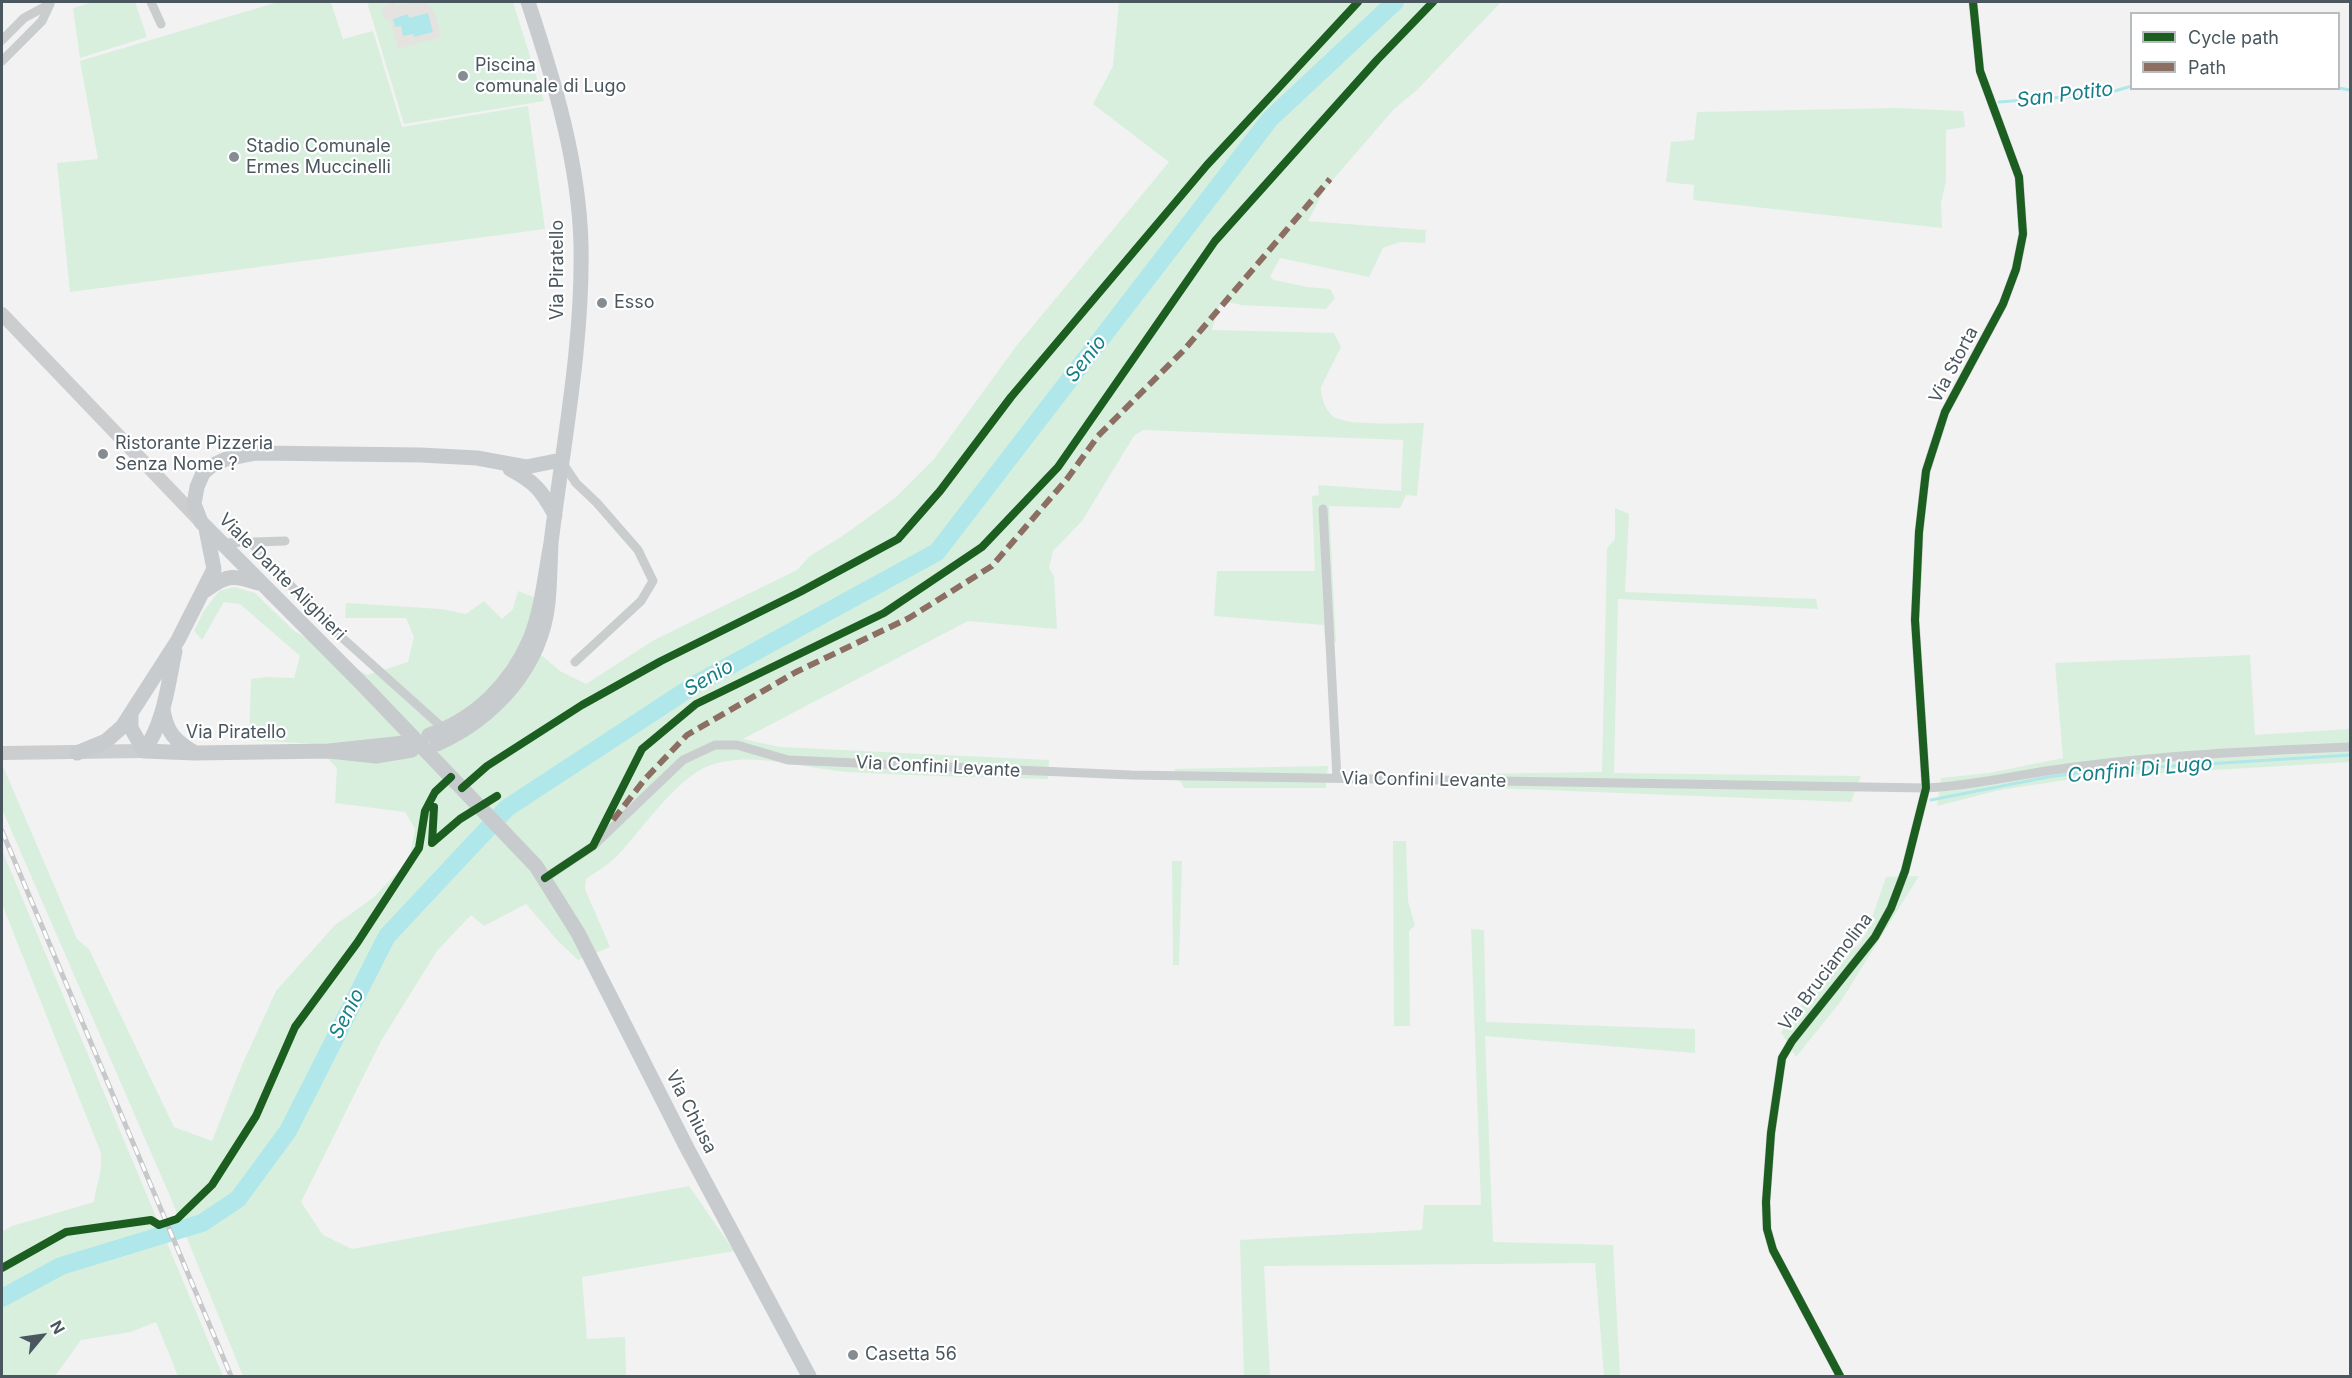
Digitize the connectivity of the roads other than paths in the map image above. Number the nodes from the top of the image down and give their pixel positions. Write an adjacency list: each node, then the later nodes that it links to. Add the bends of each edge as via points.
1 (52, 2): 6 (street, via 24,18); 7 (street, via 42,21)
2 (151, 2): 5 (street)
3 (528, 2): 9 (main road, Via Piratello, via 550,69 574,170 581,243 580,307)
4 (1973, 2): 32 (street, Via Storta, via 1980,71 2019,177 2023,234 2003,304 1945,412 1926,471 1915,620)
5 (161, 24)
6 (2, 40)
7 (2, 61)
8 (2, 314): 13 (street, Viale Dante Alighieri)
9 (561, 460): 10 (main road, via 526,467); 12 (main road, Via Piratello); 21 (street, via 576,483 638,550 653,581 640,601)
10 (499, 463): 12 (main road, via 529,478); 13 (main road, via 477,458 318,452 256,453 226,459 203,473 197,487 194,504)
11 (1323, 509): 31 (street)
12 (555, 515): 17 (main road, Via Piratello)
13 (203, 524): 16 (main road, Viale Dante Alighieri); 19 (main road, via 214,569)
14 (285, 541): 15 (street)
15 (250, 542): 16 (street); 24 (street, via 329,626)
16 (221, 543): 18 (main road, Viale Dante Alighieri)
17 (551, 543): 24 (main road, Via Piratello, via 531,638 517,664 488,701); 24 (main road, Via Piratello, via 548,604 541,634 519,679 500,702 465,730 433,739)
18 (262, 584): 19 (main road, via 236,576 219,580); 33 (main road, Viale Dante Alighieri, bridge)
19 (204, 591): 20 (main road)
20 (178, 640): 22 (main road); 23 (main road)
21 (575, 662)
22 (163, 709): 27 (main road, via 154,738); 30 (main road, via 165,725 178,743)
23 (131, 714): 27 (main road, via 131,728); 29 (main road, via 106,741)
24 (444, 729)
25 (408, 746): 30 (main road, Via Piratello)
26 (2350, 747): 32 (street, Via Confini Levante, via 2210,753 2066,768 1959,787)
27 (144, 751): 29 (street); 30 (main road, Via Piratello)
28 (2, 753): 29 (street)
29 (77, 753)
30 (195, 753)
31 (1336, 778): 32 (street, Via Confini Levante); 33 (street, Via Confini Levante, via 1131,776 788,760 737,745 715,745 683,760 593,846)
32 (1926, 788): 35 (street, Via Bruciamolina, via 1905,871 1891,908 1875,937 1782,1058 1771,1133 1767,1229 1773,1250)
33 (540, 872): 34 (main road, Via Chiusa, via 578,933)
34 (809, 1377)
35 (1840, 1377)

